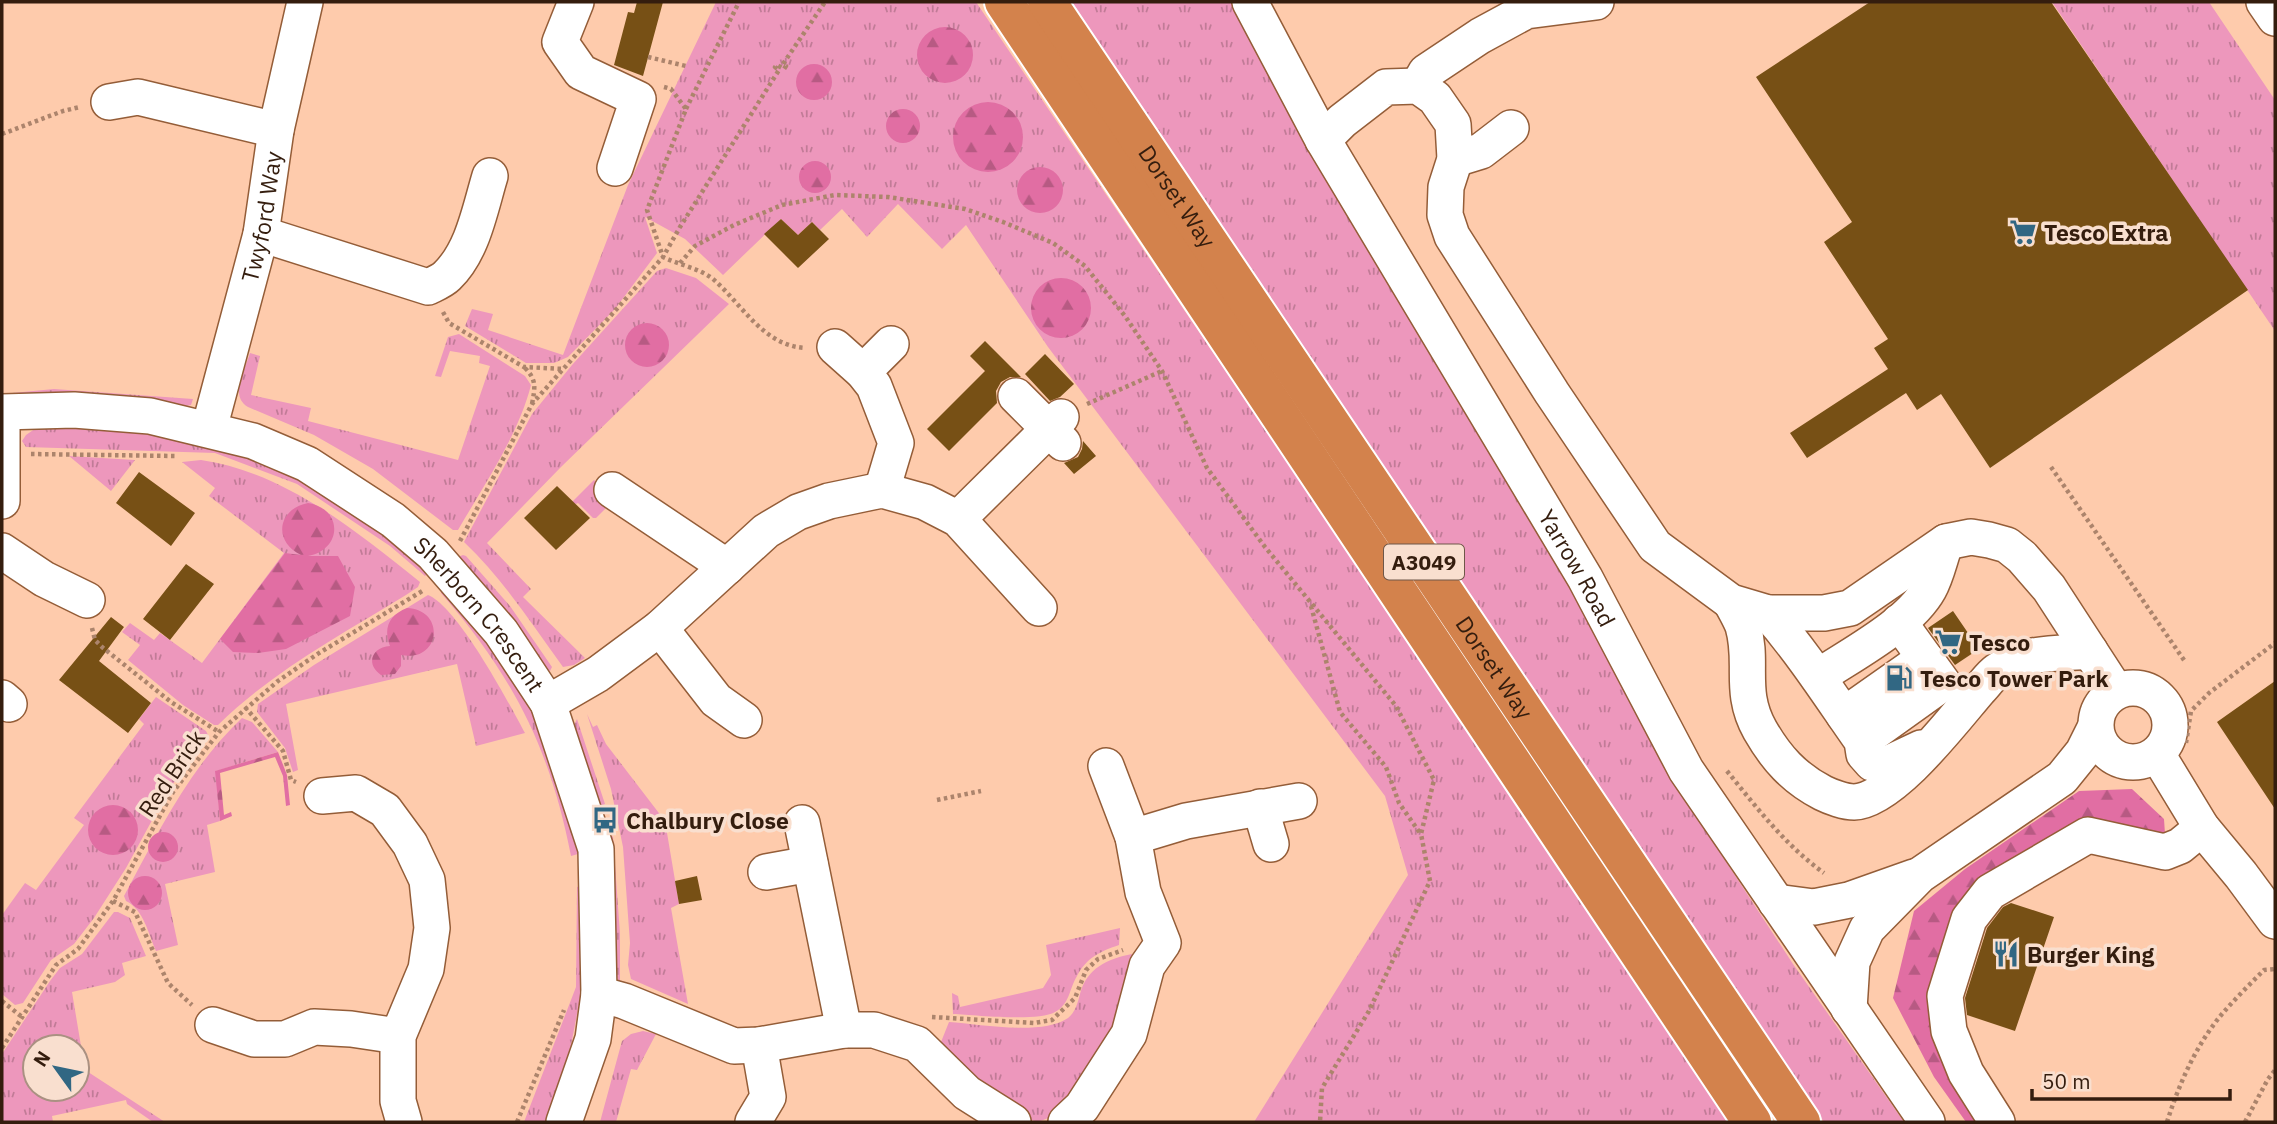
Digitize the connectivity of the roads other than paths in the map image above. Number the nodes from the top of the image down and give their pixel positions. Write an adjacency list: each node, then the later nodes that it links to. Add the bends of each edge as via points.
1 (305, 2): 12 (street, Twyford Way)
2 (576, 2): 15 (street, via 560,42 582,72 638,99)
3 (1004, 2): 73 (highway, Dorset Way / A3049)
4 (1047, 2): 74 (highway, Dorset Way / A3049)
5 (1250, 2): 13 (street, Yarrow Road)
6 (1596, 2): 9 (street, via 1525,11 1426,72)
7 (2264, 2): 8 (street)
8 (2275, 18)
9 (1418, 86): 13 (street, via 1386,87); 14 (street, via 1435,98 1453,124)
10 (109, 102): 12 (street, via 138,97)
11 (1511, 128): 14 (street, via 1481,151)
12 (276, 131): 17 (street, Twyford Way)
13 (1323, 140): 60 (street, Yarrow Road, via 1585,578 1686,770)
14 (1455, 159): 34 (street, via 1444,215 1485,289 1655,546)
15 (615, 168)
16 (490, 176): 17 (street, via 459,259 446,278 428,287)
17 (261, 234): 23 (street, Twyford Way)
18 (891, 344): 20 (street)
19 (835, 347): 20 (street)
20 (863, 372): 26 (street, via 874,386 896,443)
21 (1016, 396): 28 (street, via 1058,430)
22 (2, 412): 23 (street, Sherborn Crescent, via 74,410 150,416)
23 (209, 429): 41 (street, Sherborn Crescent, via 307,464 393,520 446,568 477,604)
24 (2, 442): 27 (street)
25 (611, 490): 31 (street)
26 (883, 490): 28 (street, via 925,502); 31 (street, via 829,500 798,512 766,531)
27 (2, 501)
28 (958, 519): 35 (street)
29 (1946, 542): 32 (street); 36 (street, via 1850,608); 39 (street, via 1971,537 2007,545 2049,588)
30 (2, 551): 33 (street)
31 (727, 567): 37 (street)
32 (1931, 582): 38 (street); 42 (street)
33 (87, 600)
34 (1731, 602): 36 (street); 45 (street, via 1742,625 1746,683 1758,726 1789,771 1809,786 1853,802 1875,796 1899,779)
35 (1039, 608)
36 (1768, 613): 42 (street)
37 (660, 628): 41 (street, via 598,674); 43 (street, via 716,699)
38 (1916, 646): 42 (street); 42 (street, via 1943,683)
39 (2090, 650): 40 (street); 45 (street, via 2025,657 1997,670)
40 (2116, 691): 44 (street, via 2100,706); 46 (street, via 2143,688 2165,704 2170,731)
41 (548, 703): 62 (street, Sherborn Crescent, via 596,849)
42 (1836, 703): 45 (street, via 1872,763 1887,764)
43 (744, 720)
44 (2095, 728): 47 (street, via 2106,752); 49 (street)
45 (1933, 741)
46 (2157, 754): 47 (street, via 2144,761); 54 (street)
47 (2118, 760): 49 (street)
48 (1106, 766): 55 (street)
49 (2062, 778): 59 (street)
50 (322, 796): 66 (street, via 356,793 385,810 410,844 427,880 432,928 426,969)
51 (1299, 801): 52 (street)
52 (1260, 807): 55 (street); 56 (street)
53 (802, 823): 57 (street)
54 (2202, 828): 61 (street); 76 (street, via 2165,852 2088,835 1990,892 1969,919 1945,996 1949,1031 1966,1073)
55 (1133, 837): 72 (street, via 1143,892 1163,943 1147,966 1129,1034 1082,1107)
56 (1271, 844)
57 (810, 863): 58 (street); 65 (street)
58 (766, 872)
59 (1920, 875): 60 (street, via 1814,907); 63 (street, via 1867,929 1852,962)
60 (1776, 902): 63 (street, Yarrow Road)
61 (2275, 921)
62 (600, 994): 67 (street, via 734,1046); 69 (street, Sherborn Crescent, via 593,1039)
63 (1849, 1009): 75 (street, Yarrow Road)
64 (213, 1025): 66 (street, via 254,1039 285,1039 314,1027)
65 (844, 1030): 67 (street); 71 (street, via 874,1030 916,1044 967,1093)
66 (398, 1036): 68 (street, via 398,1101)
67 (759, 1045): 70 (street, via 768,1097)
68 (404, 1122)
69 (564, 1122)
70 (753, 1122)
71 (1013, 1122)
72 (1066, 1122)
73 (1752, 1122)
74 (1801, 1122)
75 (1927, 1122)
76 (1997, 1122)

